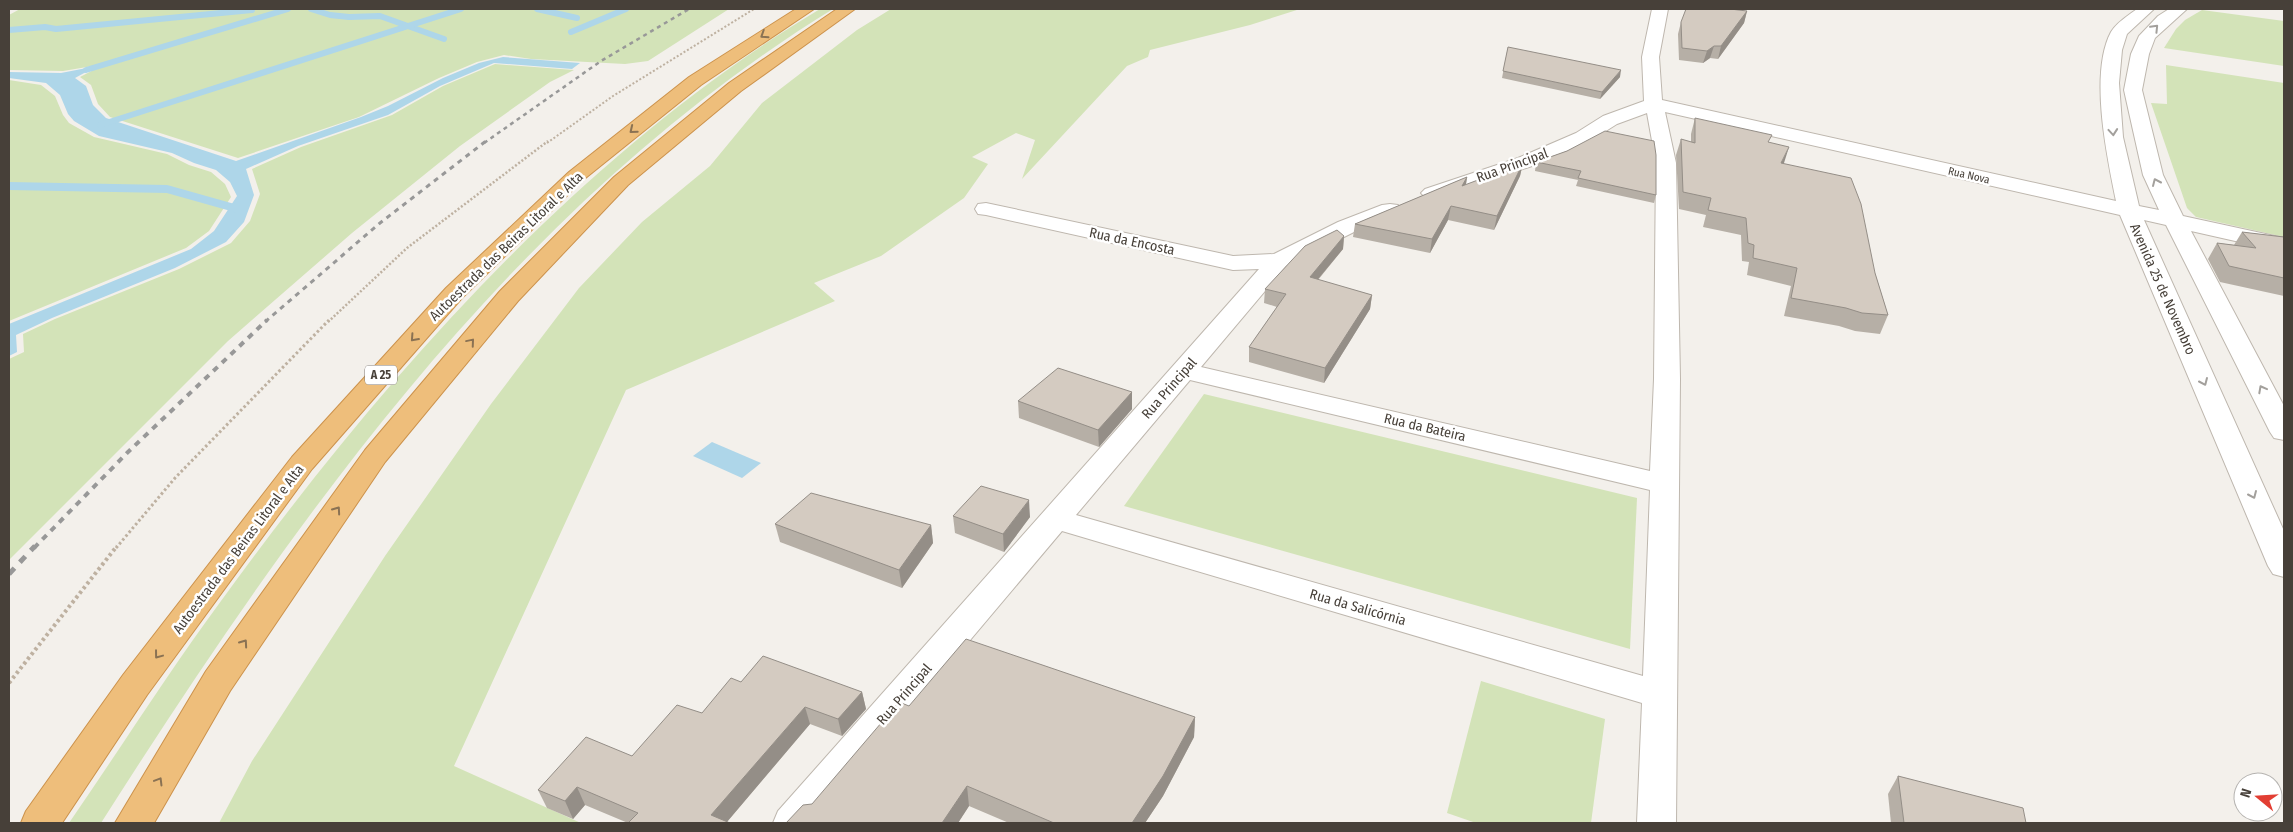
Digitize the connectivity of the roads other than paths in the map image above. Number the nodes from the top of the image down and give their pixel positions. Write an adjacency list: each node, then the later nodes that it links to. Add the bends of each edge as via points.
1 (806, 9): 18 (highway, Autoestrada das Beiras Litoral e Alta / A 25, one-way to 18, via 695,81 584,170 454,293 302,463 135,684)
2 (847, 9): 19 (highway, one-way to 2, via 218,681 375,456 509,296 622,181 735,87)
3 (1660, 9): 6 (street, via 1650,70)
4 (2146, 9): 8 (street, Avenida 25 de Novembro, one-way to 8, via 2119,32 2113,50 2110,83 2113,137)
5 (2179, 9): 9 (street, one-way to 5, via 2153,175 2133,90 2140,54 2148,36)
6 (1654, 104): 8 (street, Rua Nova); 11 (street, Rua Principal, via 1610,120 1583,137 1525,162 1346,227); 14 (street, via 1666,163)
7 (986, 209): 11 (street, Rua da Encosta, via 1233,263)
8 (2129, 211): 9 (street, Rua Nova); 16 (street, Avenida 25 de Novembro, one-way to 16)
9 (2174, 220): 10 (street, Rua Nova); 13 (street, one-way to 9)
10 (2284, 246)
11 (1278, 261): 12 (street, Rua Principal)
12 (1184, 370): 14 (street, Rua da Bateira); 15 (street, Rua Principal)
13 (2284, 432)
14 (1665, 484): 17 (street)
15 (1056, 519): 17 (street, Rua da Salicórnia); 20 (street, Rua Principal)
16 (2284, 566)
17 (1660, 695): 21 (street)
18 (40, 823)
19 (134, 823)
20 (792, 823)
21 (1657, 823)

